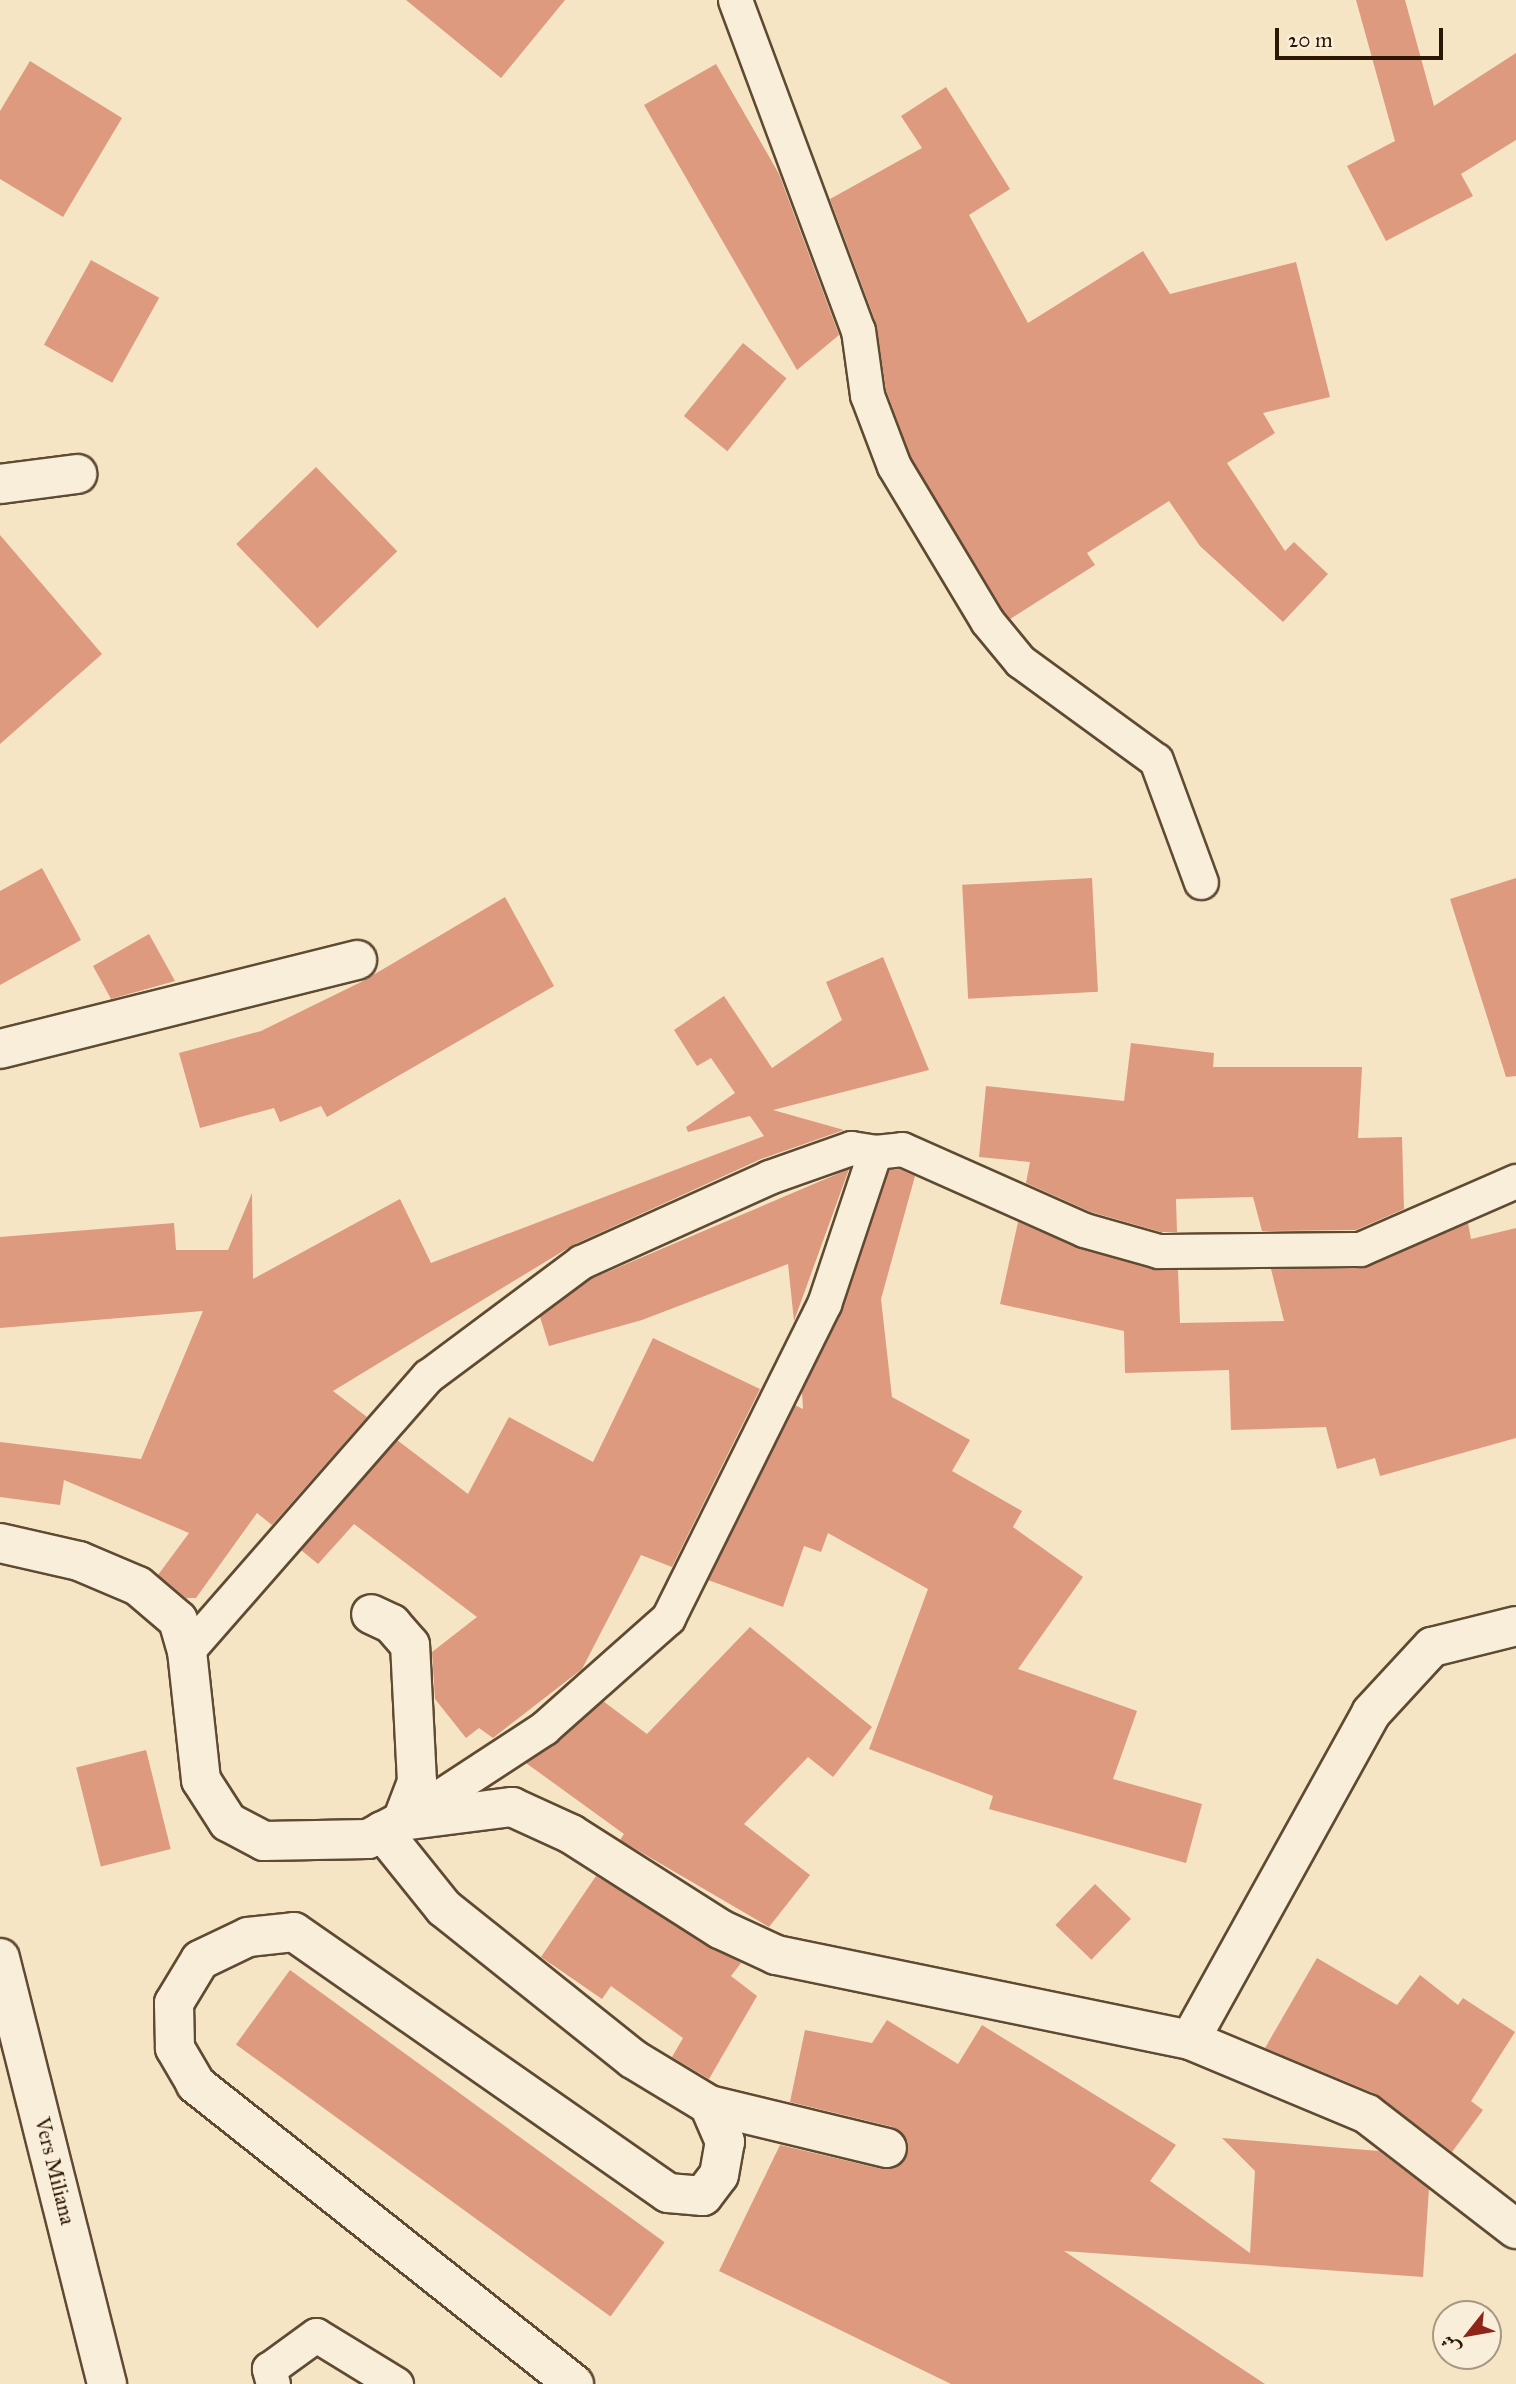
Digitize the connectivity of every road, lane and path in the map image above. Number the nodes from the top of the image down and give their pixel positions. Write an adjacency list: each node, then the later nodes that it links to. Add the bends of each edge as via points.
1 (735, 0): 4 (lane, via 858,330 867,395 894,466 987,621 1020,661 1156,760)
2 (77, 474): 3 (street)
3 (0, 484)
4 (1201, 882)
5 (357, 960): 6 (street)
6 (0, 1049)
7 (875, 1152): 8 (lane, via 902,1149 1084,1230 1158,1251 1360,1249); 12 (lane, via 851,1147 769,1177 581,1262 428,1376); 13 (lane, via 824,1304 668,1618 544,1728)
8 (1516, 1181)
9 (0, 1542): 12 (street, via 79,1561 138,1586 178,1620)
10 (371, 1614): 13 (street, via 392,1624 410,1645 417,1782)
11 (1516, 1626): 15 (street, via 1432,1647 1371,1713)
12 (187, 1651): 13 (street, via 201,1780 228,1822 264,1841 368,1839)
13 (392, 1826): 15 (street, via 512,1807 570,1834 720,1929 776,1955); 16 (street, via 444,1908 633,2059)
14 (0, 1958): 19 (street, Vers Miliana)
15 (1191, 2040): 18 (street, via 1367,2114)
16 (709, 2105): 17 (street); 22 (street, via 725,2141 719,2175 703,2196 668,2193 294,1932 248,1937 200,1960 174,2003 175,2048 196,2084)
17 (887, 2148)
18 (1516, 2229)
19 (107, 2384)
20 (273, 2384): 21 (lane, via 269,2369 316,2335)
21 (396, 2384)
22 (574, 2384)

